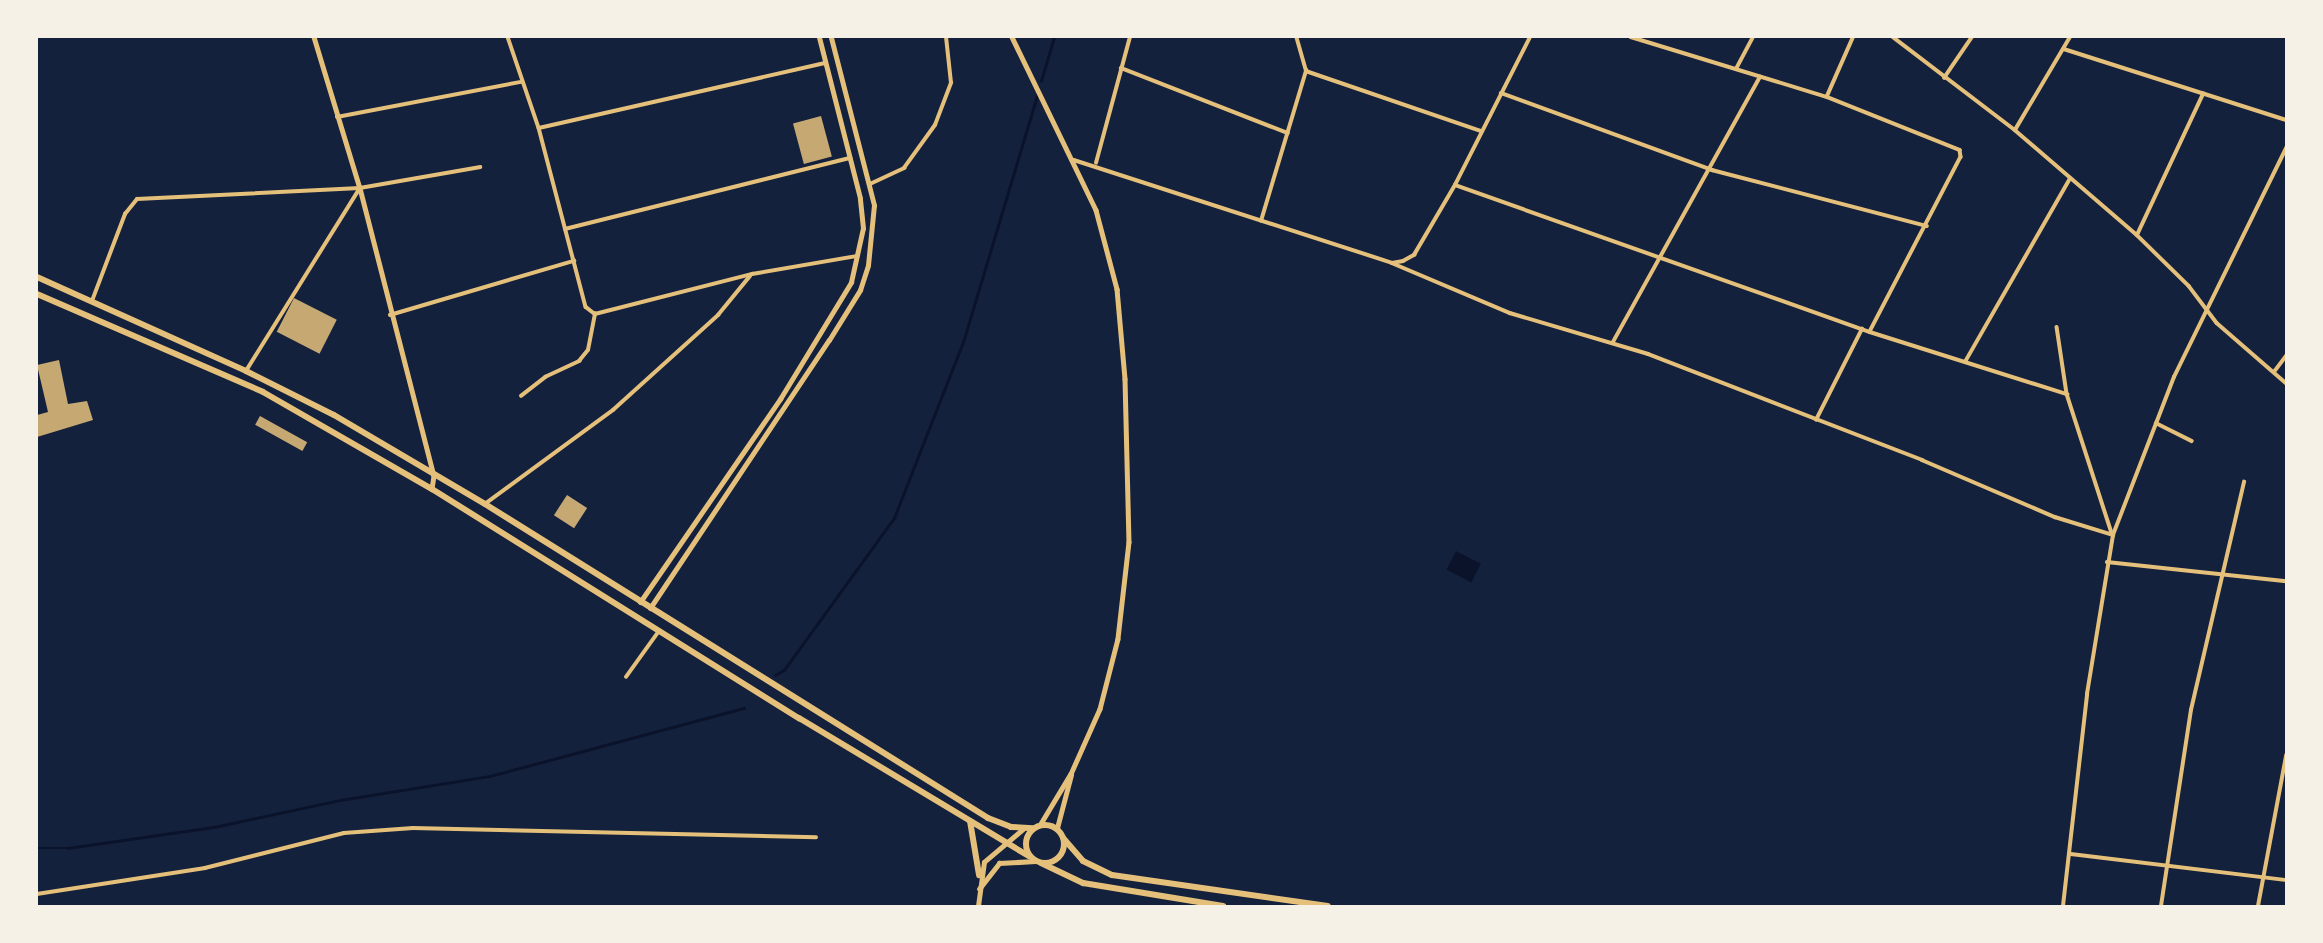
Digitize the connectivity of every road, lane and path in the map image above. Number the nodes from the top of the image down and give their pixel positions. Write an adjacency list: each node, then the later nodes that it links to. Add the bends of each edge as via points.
1 (314, 37): 28 (street)
2 (508, 37): 24 (street)
3 (820, 37): 18 (main road)
4 (831, 37): 41 (main road)
5 (946, 37): 41 (street, via 951,83 935,125 904,168)
6 (1013, 37): 36 (street)
7 (1130, 37): 19 (street)
8 (1296, 37): 21 (street)
9 (1530, 37): 25 (street)
10 (1631, 37): 16 (street)
11 (1753, 37): 20 (street)
12 (1853, 37): 27 (street)
13 (1893, 37): 23 (street)
14 (1972, 37): 23 (street)
15 (2070, 37): 17 (street)
16 (1651, 39): 20 (street)
17 (2064, 48): 26 (street); 31 (street)
18 (826, 63): 30 (street); 35 (main road)
19 (1121, 68): 33 (street); 37 (street)
20 (1736, 69): 22 (street)
21 (1306, 71): 32 (street); 33 (street)
22 (1760, 77): 27 (street); 39 (street)
23 (1944, 78): 31 (street)
24 (521, 82): 28 (street); 30 (street)
25 (1502, 93): 32 (street); 39 (street)
26 (2203, 94): 29 (street); 47 (street)
27 (1827, 97): 45 (street, via 1960,150 1961,157)
28 (337, 117): 43 (street)
29 (2286, 120)
30 (539, 128): 46 (street)
31 (2015, 130): 40 (street)
32 (1481, 131): 42 (street)
33 (1288, 133): 44 (street)
34 (2286, 148): 56 (street)
35 (852, 158): 46 (street); 48 (main road, via 863,228)
36 (1074, 160): 37 (street); 86 (street, via 1111,257 1123,324 1129,542 1118,639 1100,709)
37 (1096, 164): 44 (street)
38 (480, 167): 43 (street)
39 (1712, 170): 45 (street); 49 (street)
40 (2070, 179): 47 (street); 64 (street)
41 (870, 184): 82 (main road, via 875,228 860,290)
42 (1455, 185): 49 (street); 51 (street, via 1415,255)
43 (360, 188): 55 (street, via 137,199 125,214); 58 (street); 65 (street)
44 (1261, 221): 51 (street)
45 (1927, 226): 61 (street)
46 (565, 229): 50 (street)
47 (2137, 235): 56 (street)
48 (859, 255): 52 (street); 81 (main road, via 851,282 812,349)
49 (1660, 256): 60 (street); 62 (street)
50 (574, 261): 57 (street, via 586,307); 58 (street)
51 (1392, 263): 62 (street, via 1510,313)
52 (752, 274): 57 (street); 76 (street, via 718,315 613,410)
53 (37, 277): 55 (highway)
54 (37, 293): 75 (highway, via 263,392)
55 (92, 301): 65 (highway)
56 (2206, 308): 66 (street); 71 (street)
57 (595, 314): 69 (street, via 588,350 579,361 544,377)
58 (390, 315): 73 (street)
59 (2057, 327): 68 (street)
60 (1862, 329): 61 (street); 70 (street)
61 (1870, 332): 64 (street)
62 (1613, 342): 70 (street)
63 (2286, 356): 66 (street)
64 (1965, 362): 68 (street)
65 (246, 370): 73 (highway, via 334,415)
66 (2274, 372): 67 (street)
67 (2286, 383)
68 (2067, 394): 77 (street)
69 (521, 396)
70 (1816, 419): 77 (street, via 2055,517)
71 (2156, 423): 72 (street); 77 (street)
72 (2192, 441)
73 (433, 476): 75 (street); 76 (highway)
74 (2244, 482): 79 (street)
75 (432, 489): 83 (highway)
76 (485, 503): 81 (highway)
77 (2113, 535): 78 (street)
78 (2107, 562): 79 (street); 95 (street)
79 (2221, 577): 80 (street); 97 (street, via 2191,710)
80 (2286, 581)
81 (640, 601): 82 (highway)
82 (650, 608): 91 (highway, via 988,818)
83 (659, 631): 84 (street); 87 (highway)
84 (626, 677)
85 (2286, 756): 99 (street)
86 (1071, 774): 88 (street); 90 (street)
87 (970, 821): 94 (highway); 98 (highway)
88 (1041, 824): 89 (highway); 90 (highway)
89 (1033, 828): 91 (highway); 96 (highway, via 1026,838)
90 (1057, 828): 93 (highway)
91 (1023, 829): 94 (street)
92 (816, 837): 102 (street, via 413,828 344,833 205,868)
93 (1064, 839): 96 (highway, via 1059,857); 105 (highway, via 1083,861 1112,874)
94 (1004, 842): 96 (highway); 98 (street)
95 (2070, 854): 97 (street); 106 (street)
96 (1035, 860): 101 (street, via 999,863); 104 (highway, via 1083,883)
97 (2166, 864): 99 (street); 107 (street)
98 (979, 875): 101 (street)
99 (2264, 877): 100 (street); 108 (street)
100 (2286, 880)
101 (978, 890): 103 (street)
102 (37, 894)
103 (978, 906)
104 (1223, 906)
105 (1328, 906)
106 (2063, 906)
107 (2161, 906)
108 (2258, 906)

